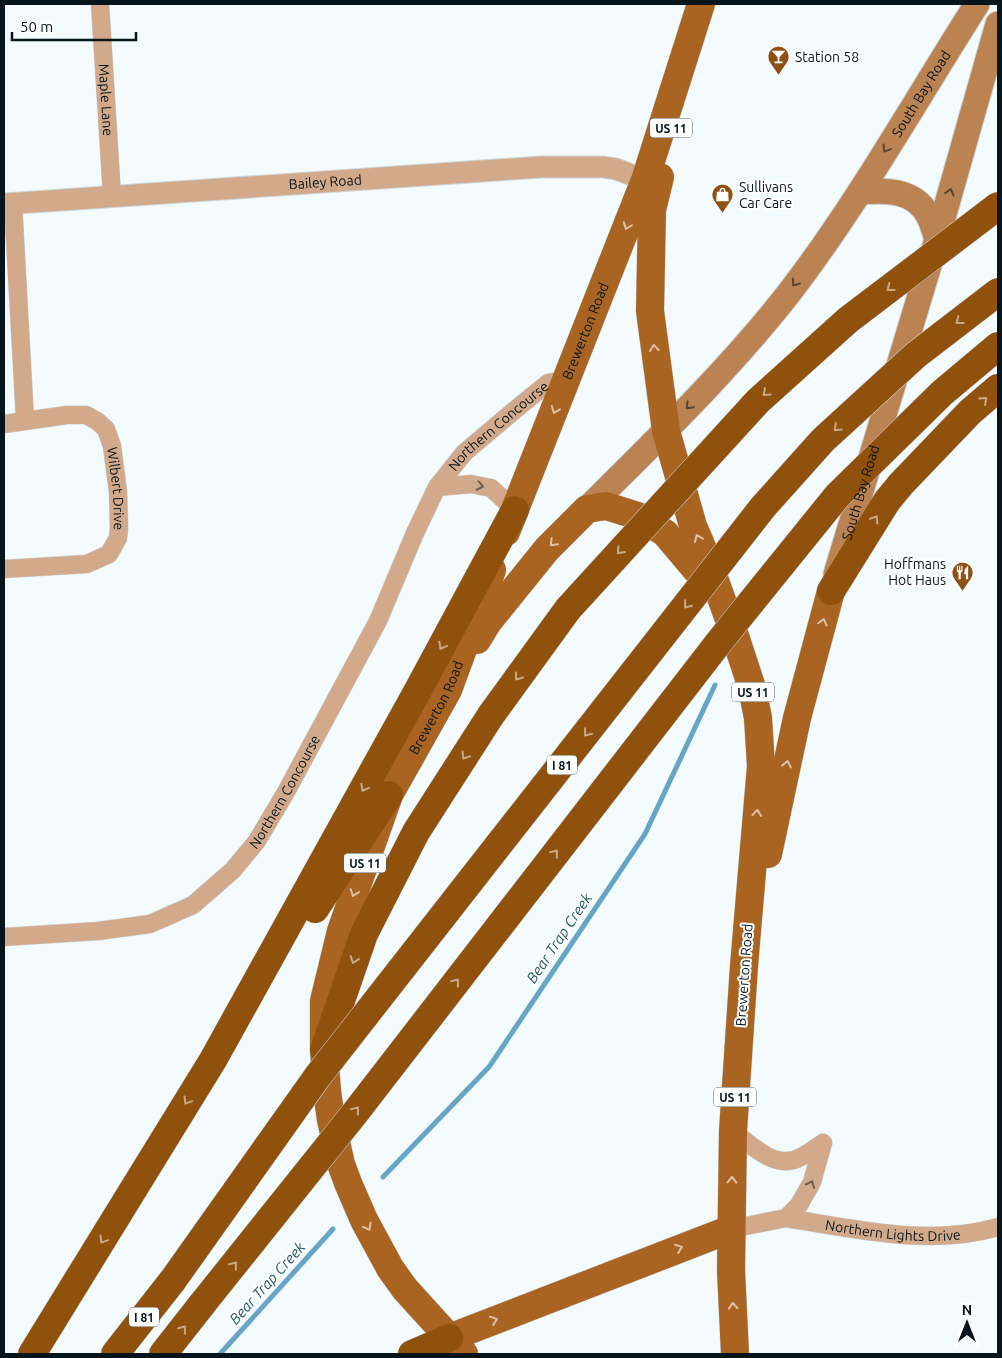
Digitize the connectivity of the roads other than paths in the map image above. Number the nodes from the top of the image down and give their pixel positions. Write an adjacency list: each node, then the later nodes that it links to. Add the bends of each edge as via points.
1 (100, 4): 8 (street, Maple Lane)
2 (702, 4): 5 (main road, Brewerton Road / US 11)
3 (977, 4): 7 (main road, South Bay Road, one-way to 7)
4 (998, 24): 12 (main road, South Bay Road, one-way to 4)
5 (689, 46): 6 (main road, Brewerton Road / US 11); 11 (main road, Brewerton Road / US 11)
6 (644, 180): 8 (street, Bailey Road, via 603,167 540,167); 11 (main road, via 650,190); 15 (main road, Brewerton Road / US 11, one-way to 15)
7 (860, 192): 12 (main road, via 882,190 915,200 928,215); 19 (main road, South Bay Road, one-way to 19, via 772,314)
8 (112, 196): 9 (street, Bailey Road)
9 (8, 204): 17 (street)
10 (998, 206): 30 (highway, one-way to 30, bridge, via 848,320 758,400 568,609 491,715 416,832 364,934)
11 (652, 210): 19 (main road, Brewerton Road / US 11, one-way to 11, via 650,311)
12 (937, 238): 24 (main road, South Bay Road)
13 (998, 292): 38 (highway, I 81, one-way to 38, bridge, via 916,355 824,440 763,507 317,1077 173,1280)
14 (998, 346): 39 (highway, I 81, one-way to 14, bridge, via 367,1097 719,642 837,496 942,393)
15 (568, 378): 20 (street, Northern Concourse, via 548,383 516,409 464,453); 22 (main road, Brewerton Road / US 11, one-way to 22)
16 (998, 388): 24 (highway, one-way to 16, via 896,490 970,412)
17 (25, 420): 18 (street, Wilbert Drive); 23 (street, Wilbert Drive, via 86,415 106,429 112,446 118,492 118,538 109,554 87,564)
18 (4, 424)
19 (666, 431): 21 (main road, South Bay Road); 25 (main road, Brewerton Road / US 11, one-way to 19, via 693,526)
20 (437, 487): 22 (street, Northern Concourse, one-way to 22, via 471,484 491,488); 28 (street, Northern Concourse, via 378,621 286,792 257,841 233,870 193,905 150,924)
21 (587, 509): 25 (main road, via 606,506 638,516 665,533); 26 (main road, South Bay Road, one-way to 26, via 547,549 488,622)
22 (515, 510): 26 (main road, Brewerton Road / US 11); 31 (highway, one-way to 31)
23 (4, 569)
24 (831, 591): 29 (main road, South Bay Road, one-way to 24, via 798,718)
25 (722, 602): 29 (main road, Brewerton Road / US 11, one-way to 25, via 761,766 759,727 752,688)
26 (448, 690): 27 (main road, Brewerton Road / US 11)
27 (389, 795): 30 (main road, Brewerton Road / US 11, one-way to 30, via 341,931 324,1001); 31 (highway)
28 (4, 937)
29 (744, 966): 32 (main road, Brewerton Road / US 11)
30 (324, 1050): 36 (main road, Brewerton Road / US 11, one-way to 36, via 331,1120 341,1164 364,1220 405,1289)
31 (213, 1060): 37 (highway, one-way to 37)
32 (733, 1131): 33 (street, one-way to 32, via 799,1205 812,1182 823,1143 798,1159 778,1161); 35 (main road, Brewerton Road / US 11, one-way to 32)
33 (786, 1218): 34 (street, Northern Lights Drive, via 920,1235 963,1234); 35 (street)
34 (998, 1227)
35 (731, 1229): 36 (main road, one-way to 35); 41 (main road, Brewerton Road / US 11, one-way to 35)
36 (456, 1346): 40 (highway)
37 (32, 1354)
38 (115, 1354)
39 (163, 1354)
40 (412, 1354)
41 (735, 1354)

